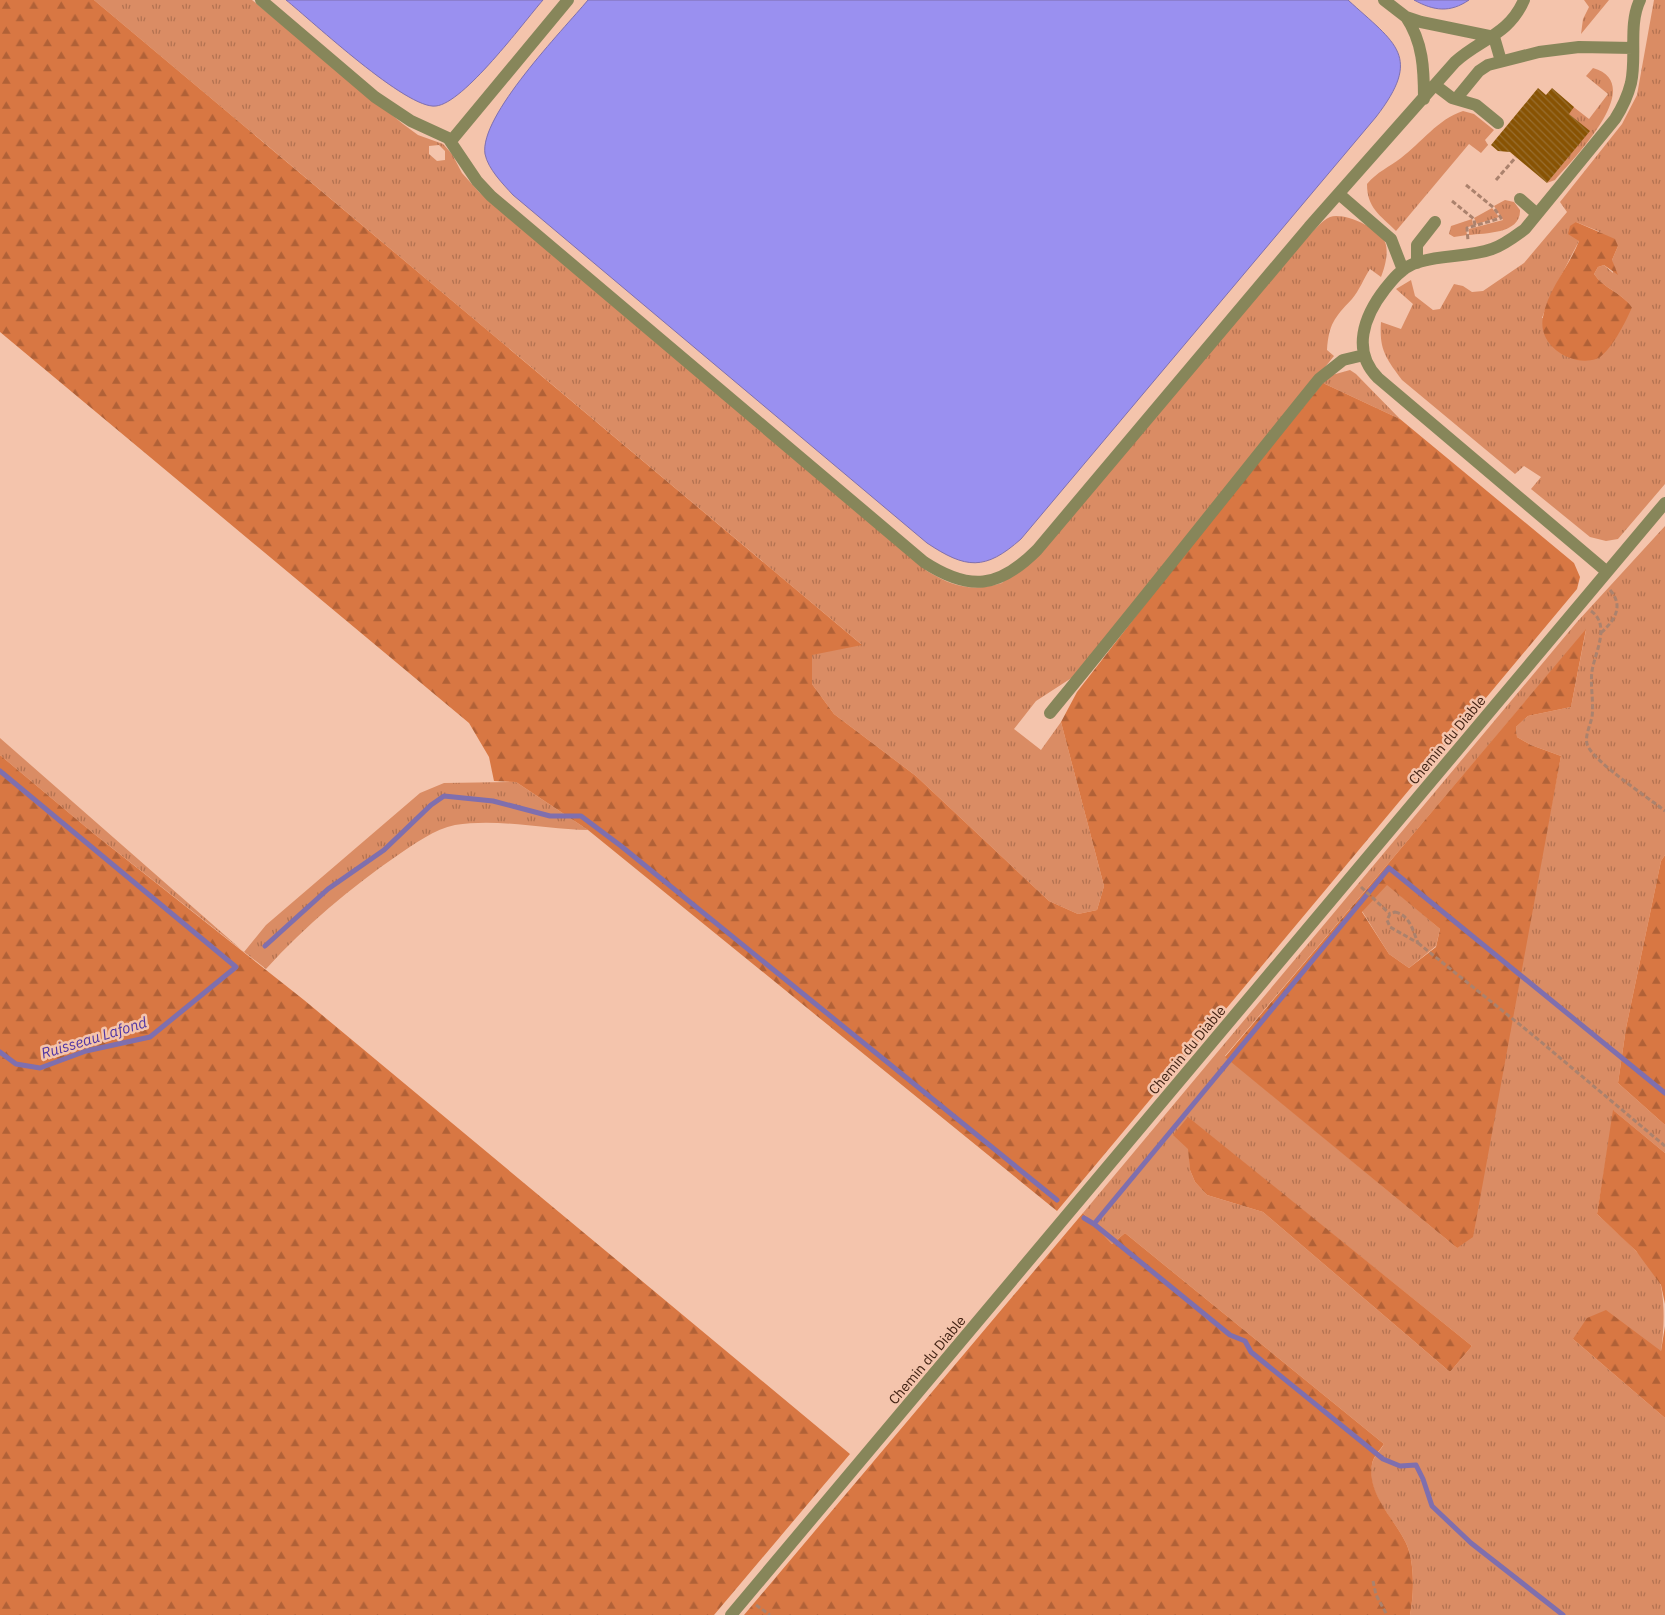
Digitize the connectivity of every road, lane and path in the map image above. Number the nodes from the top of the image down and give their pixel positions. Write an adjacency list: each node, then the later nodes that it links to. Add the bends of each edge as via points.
1 (261, 0): 14 (street, via 375,96 410,121)
2 (568, 0): 14 (street)
3 (1384, 0): 6 (street)
4 (1524, 0): 7 (street, via 1516,16)
5 (1640, 0): 8 (street)
6 (1406, 16): 7 (street); 11 (street, via 1420,43)
7 (1494, 37): 9 (street); 10 (street, via 1468,50)
8 (1633, 48): 9 (street, via 1579,47); 21 (street, via 1631,82 1615,119)
9 (1501, 61): 12 (street, via 1484,67)
10 (1435, 86): 11 (street); 12 (street)
11 (1424, 99): 18 (street)
12 (1456, 99): 13 (street, via 1476,105)
13 (1498, 123)
14 (451, 141): 18 (street, via 491,196 924,562 944,575 968,582 994,580 1010,574 1037,550)
15 (1516, 156): 16 (path)
16 (1496, 180)
17 (1466, 185): 23 (path, via 1501,218)
18 (1339, 194): 26 (street, via 1391,239)
19 (1520, 199): 21 (street)
20 (1452, 201): 23 (path, via 1474,219)
21 (1538, 214): 25 (street, via 1525,229 1491,250)
22 (1435, 222): 25 (street, via 1417,245)
23 (1476, 226): 24 (path, via 1467,228)
24 (1468, 236)
25 (1417, 263): 26 (street)
26 (1403, 270): 27 (street, via 1367,317 1363,329)
27 (1364, 354): 29 (street, via 1369,369 1378,378); 32 (street, via 1343,360 1319,379)
28 (1665, 503): 29 (street, Chemin du Diable)
29 (1603, 575): 30 (street, Chemin du Diable); 31 (path, via 1617,600 1618,611)
30 (1580, 603): 31 (path, via 1595,614); 34 (street, Chemin du Diable)
31 (1601, 633): 33 (path, via 1592,672 1592,717 1587,743 1618,776)
32 (1050, 713)
33 (1665, 811)
34 (1350, 878): 35 (path); 39 (street, Chemin du Diable)
35 (1390, 914): 36 (path, via 1387,920 1390,927); 36 (path, via 1402,913)
36 (1418, 943): 37 (path)
37 (1665, 1146)
38 (1373, 1581): 40 (path, via 1378,1600)
39 (731, 1615)
40 (1387, 1615)

